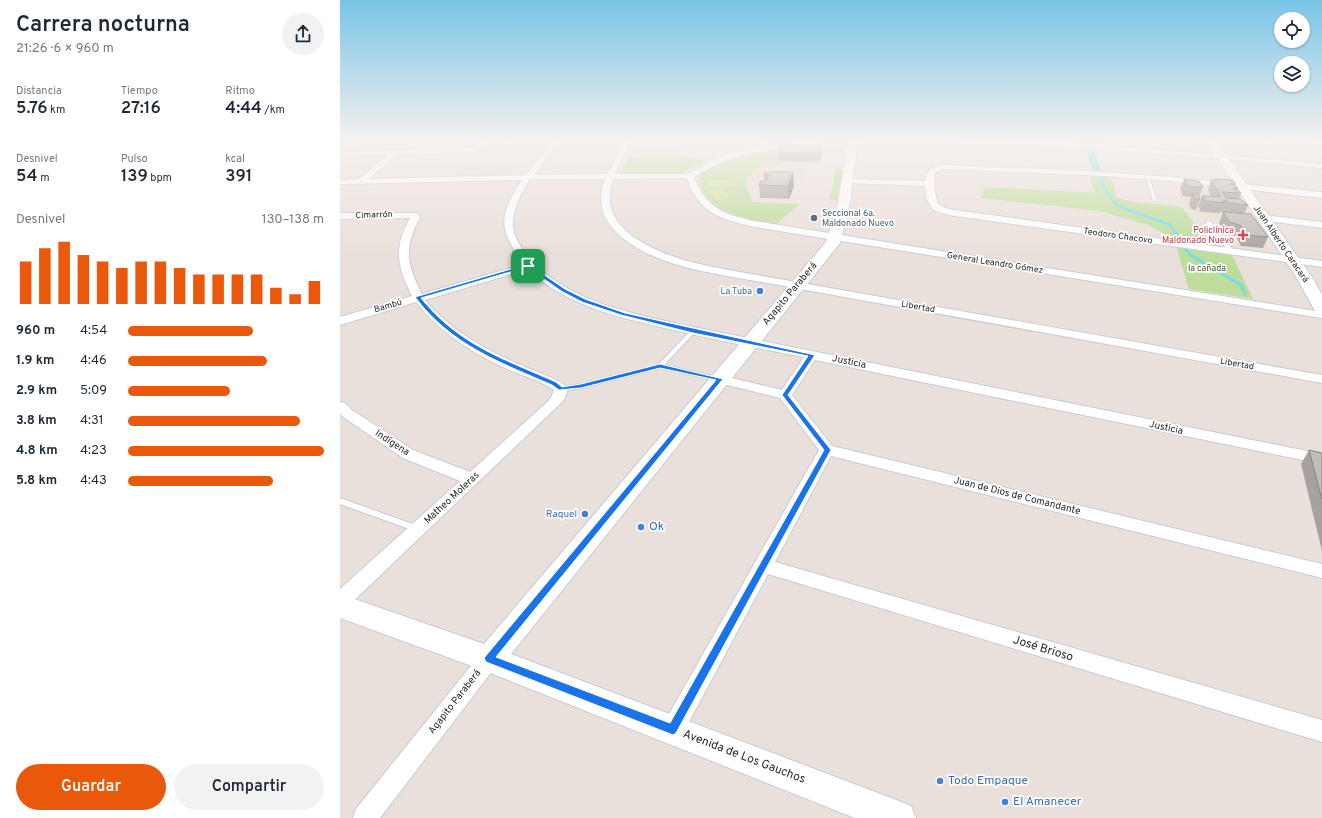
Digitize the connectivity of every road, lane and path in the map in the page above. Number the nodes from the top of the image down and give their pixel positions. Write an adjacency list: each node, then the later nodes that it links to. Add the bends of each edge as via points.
1 (439, 179): 9 (street)
2 (528, 179): 24 (street, Justicia, via 514,200 508,225 514,243)
3 (609, 179): 25 (street, Libertad, via 604,194 606,210 616,228 635,243 686,264)
4 (691, 179): 20 (street, General Leandro Gómez, via 703,204 730,219)
5 (930, 179): 12 (street)
6 (1148, 179): 15 (lane)
7 (1173, 179): 13 (street)
8 (1238, 179): 13 (street, Juan Alberto Caracará)
9 (362, 181): 10 (street)
10 (340, 182)
11 (848, 182): 12 (street); 20 (street, Agapito Paraberá)
12 (929, 184): 21 (street, Teodoro Chacovo, via 937,209)
13 (1242, 185): 14 (street); 17 (street, Juan Alberto Caracará)
14 (1322, 194)
15 (1155, 201)
16 (340, 216): 26 (street, Cimarrón, via 414,215 406,234 403,259)
17 (1264, 218): 19 (street); 22 (street, Juan Alberto Caracará)
18 (1208, 222): 21 (lane)
19 (1322, 225)
20 (835, 238): 25 (street, Agapito Paraberá); 28 (street, General Leandro Gómez)
21 (1231, 251): 22 (street, Teodoro Chacovo)
22 (1292, 260): 23 (street, Teodoro Chacovo); 27 (street, Juan Alberto Caracará)
23 (1322, 264)
24 (528, 266): 26 (street, Bambú); 30 (street, Justicia, via 563,290 584,300 623,314)
25 (797, 285): 31 (street, Agapito Paraberá); 35 (street, Libertad)
26 (418, 297): 29 (street, Bambú); 36 (street, via 434,318 482,352 554,384)
27 (1322, 309)
28 (1322, 315)
29 (340, 321)
30 (693, 331): 31 (street, Justicia); 33 (lane)
31 (750, 343): 32 (street, Justicia); 34 (street, Agapito Paraberá)
32 (812, 355): 37 (street); 40 (street, Justicia)
33 (660, 366): 34 (lane); 36 (lane)
34 (720, 379): 37 (street); 48 (street, Agapito Paraberá)
35 (1322, 379)
36 (561, 391): 41 (street, Matheo Moleras, via 549,408)
37 (785, 395): 39 (street)
38 (340, 406): 41 (street, Indígena, via 408,454)
39 (827, 450): 44 (street); 45 (street, Juan de Dios de Comandante)
40 (1322, 460)
41 (472, 479): 43 (street, Matheo Moleras)
42 (340, 501): 43 (lane)
43 (418, 529): 46 (street, Matheo Moleras)
44 (764, 566): 49 (street); 50 (street, José Brioso)
45 (1322, 571)
46 (340, 601)
47 (340, 606): 48 (street, Avenida de Los Gauchos)
48 (489, 658): 49 (street, Avenida de Los Gauchos); 51 (street, Agapito Paraberá)
49 (673, 729): 52 (street, Avenida de Los Gauchos)
50 (1322, 731)
51 (365, 818)
52 (900, 818)

